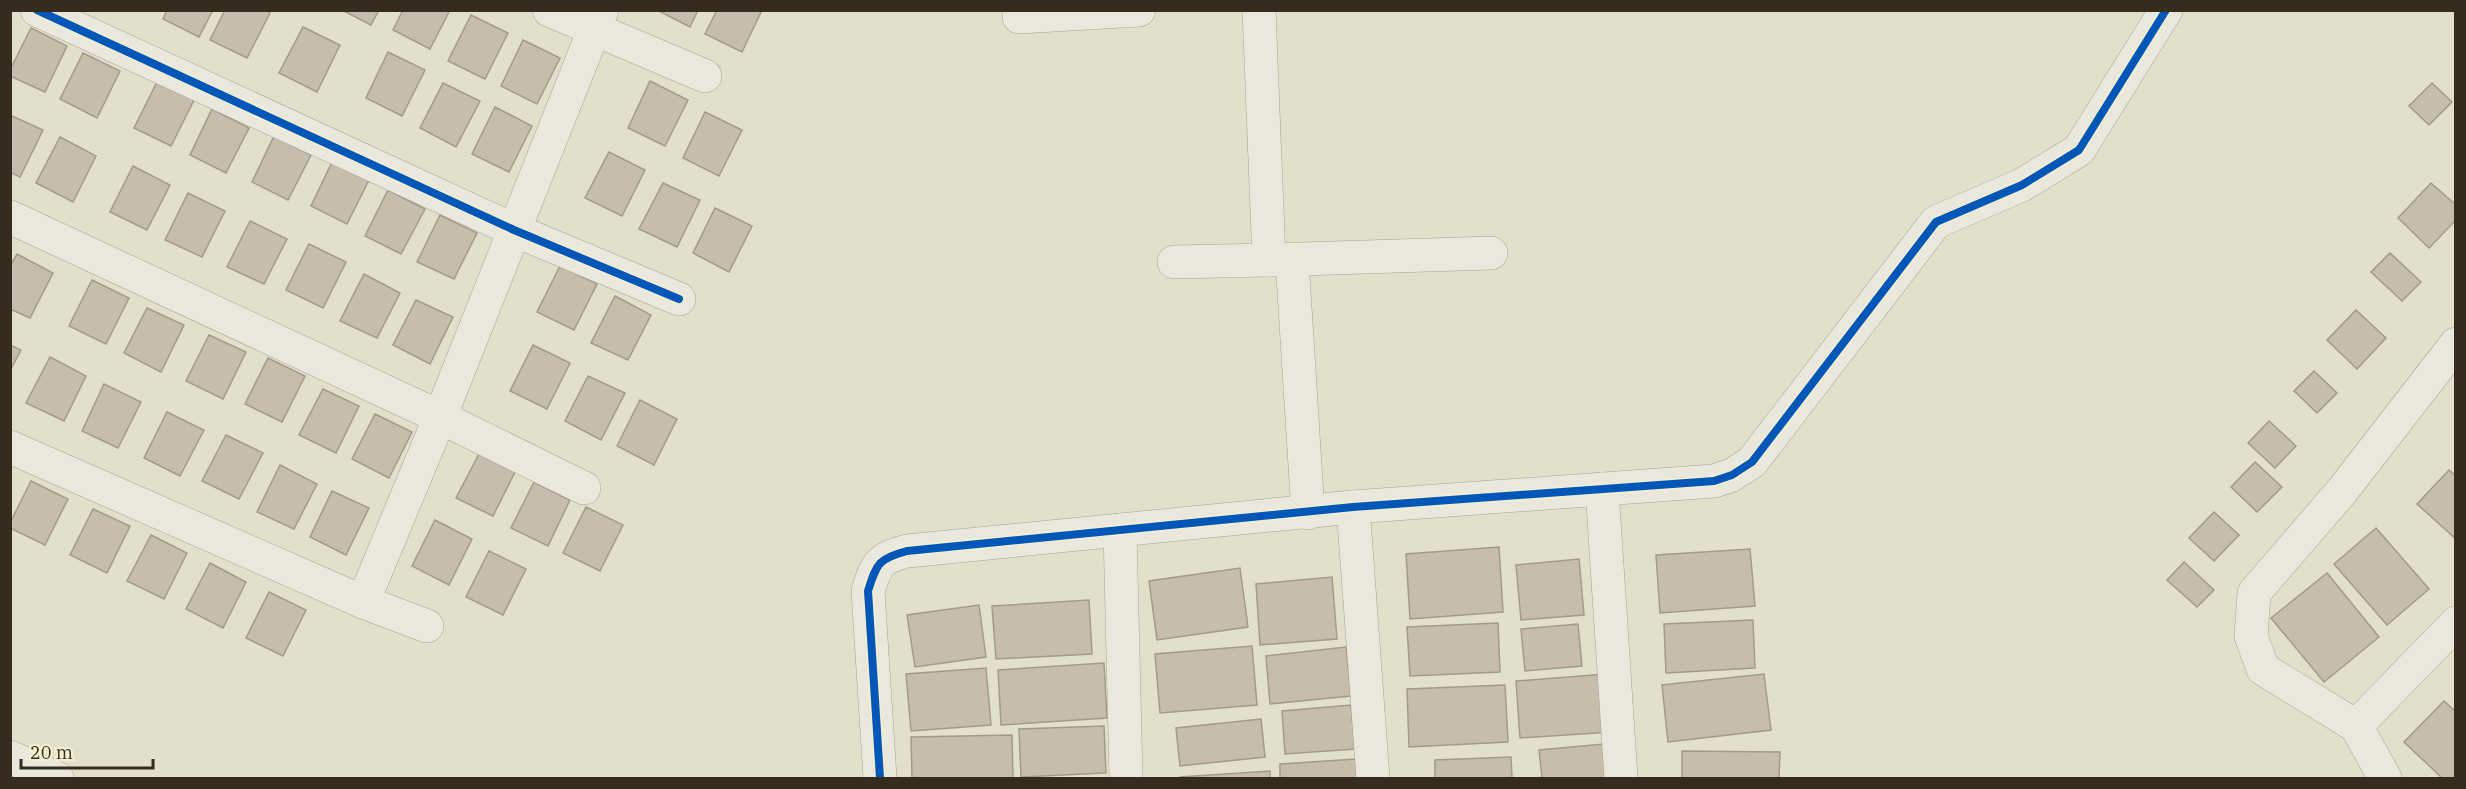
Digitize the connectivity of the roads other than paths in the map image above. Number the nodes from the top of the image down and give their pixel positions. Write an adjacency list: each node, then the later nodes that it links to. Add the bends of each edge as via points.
1 (37, 10): 10 (street)
2 (549, 10): 7 (street)
3 (1139, 10): 6 (street)
4 (1259, 10): 12 (street)
5 (2166, 10): 19 (street, via 2079,150 2022,185 1936,222 1752,462 1732,476 1714,480)
6 (1019, 16)
7 (598, 21): 8 (street); 10 (street)
8 (705, 76)
9 (10, 217): 16 (street)
10 (514, 230): 14 (street); 16 (street)
11 (1491, 253): 12 (street)
12 (1280, 260): 13 (street); 21 (street)
13 (1174, 262)
14 (679, 298)
15 (2456, 344): 26 (street, via 2342,491 2254,593 2251,636 2263,669)
16 (440, 417): 18 (street); 23 (street)
17 (10, 447): 23 (street)
18 (585, 488)
19 (1602, 489): 20 (street); 32 (street)
20 (1353, 507): 21 (street); 31 (street)
21 (1308, 513): 22 (street)
22 (1120, 530): 29 (street, via 908,551 884,558 868,591); 30 (street)
23 (363, 602): 25 (street)
24 (2456, 623): 26 (street)
25 (427, 627)
26 (2356, 726): 33 (street)
27 (10, 757): 28 (street)
28 (57, 778)
29 (880, 778)
30 (1126, 778)
31 (1373, 778)
32 (1621, 778)
33 (2385, 778)

